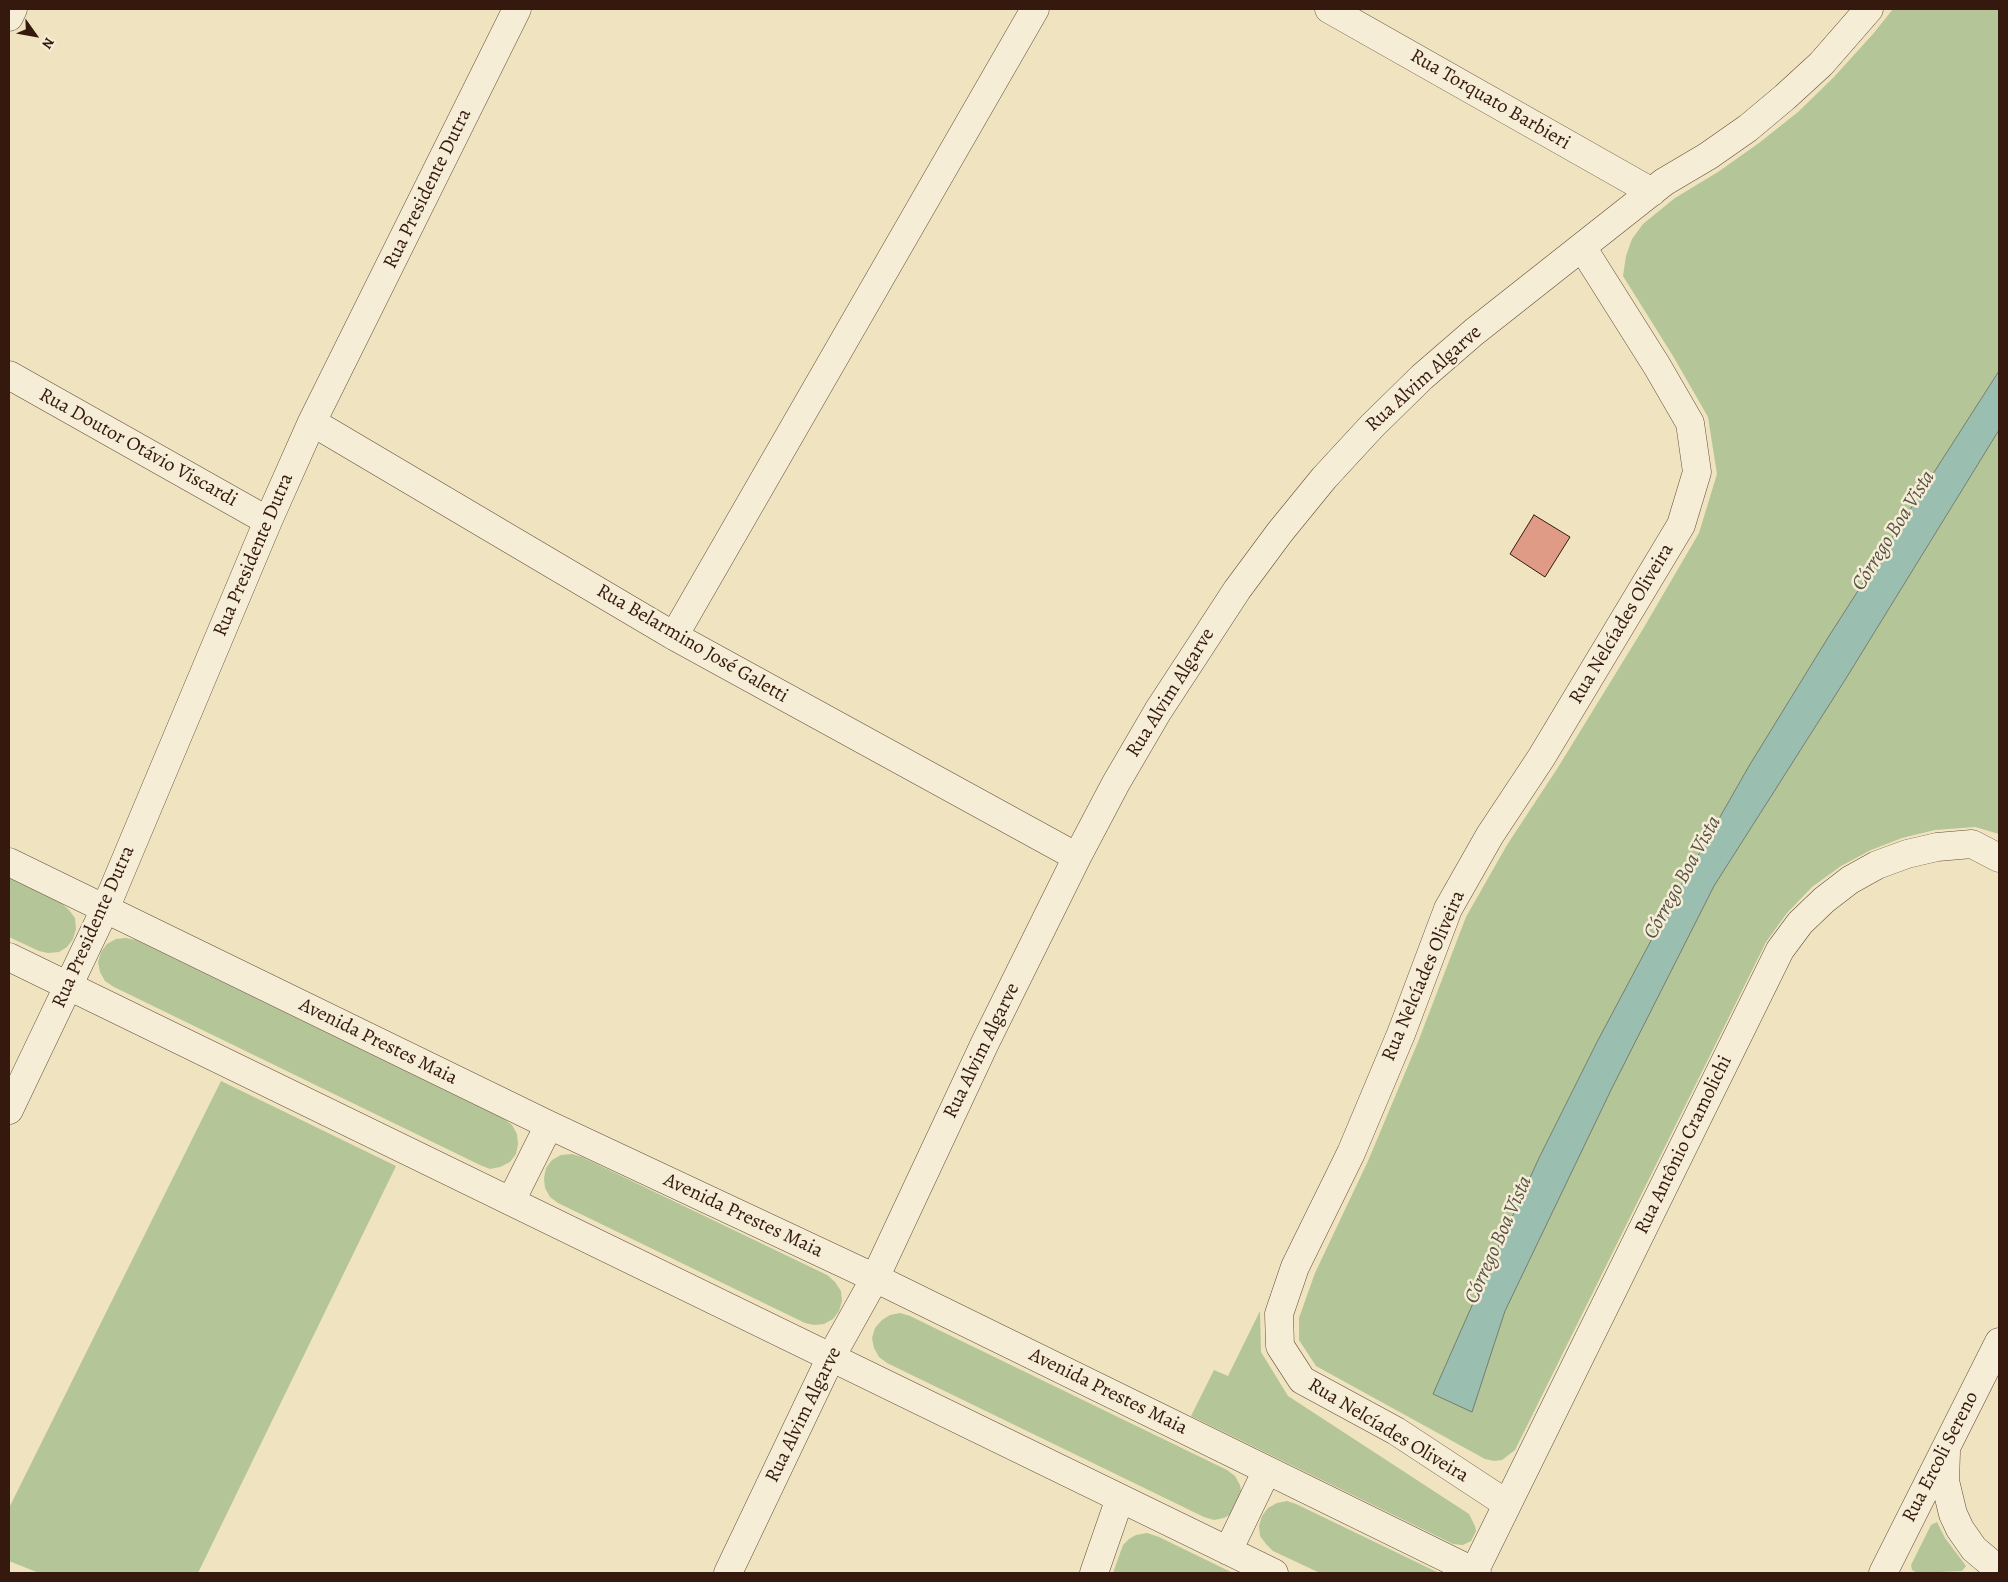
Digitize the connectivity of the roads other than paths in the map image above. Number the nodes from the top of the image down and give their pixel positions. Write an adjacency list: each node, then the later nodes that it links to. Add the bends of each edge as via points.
1 (13, 9): 6 (street)
2 (517, 9): 10 (street, Rua Presidente Dutra)
3 (1036, 9): 12 (street)
4 (1329, 9): 7 (street, Rua Torquato Barbieri)
5 (1869, 9): 7 (street, Rua Alvim Algarve, via 1820,64 1785,97 1708,156)
6 (9, 17)
7 (1652, 192): 8 (street, Rua Alvim Algarve)
8 (1582, 247): 13 (street, Rua Alvim Algarve, via 1422,377 1324,478 1280,532 1196,650 1130,759); 28 (street, Rua Nelcíades Oliveira, via 1690,423 1697,472 1681,525 1448,909 1351,1153 1295,1267 1279,1314 1280,1346 1302,1380 1396,1431)
9 (9, 375): 11 (street, Rua Doutor Otávio Viscardi)
10 (312, 422): 11 (street, Rua Presidente Dutra); 12 (street, Rua Belarmino José Galetti)
11 (268, 521): 16 (street, Rua Presidente Dutra)
12 (674, 636): 13 (street, Rua Belarmino José Galetti)
13 (1077, 857): 22 (street, Rua Alvim Algarve)
14 (1999, 858): 28 (street, Rua Antônio Cramolichi, via 1972,844 1907,854 1850,880 1800,923 1780,950)
15 (9, 862): 16 (street, Avenida Prestes Maia)
16 (104, 909): 18 (street, Rua Presidente Dutra); 20 (street, Avenida Prestes Maia)
17 (9, 957): 18 (street)
18 (68, 986): 19 (street, Rua Presidente Dutra); 21 (street)
19 (9, 1110)
20 (549, 1125): 21 (street); 22 (street, Avenida Prestes Maia)
21 (511, 1201): 24 (street)
22 (874, 1278): 24 (street, Rua Alvim Algarve); 26 (street, Avenida Prestes Maia)
23 (1999, 1342): 25 (street, Rua Ercoli Sereno)
24 (831, 1357): 27 (street); 31 (street, Rua Alvim Algarve)
25 (1948, 1443): 30 (street, via 1944,1482 1953,1514 1974,1549); 35 (street, Rua Ercoli Sereno)
26 (1267, 1470): 29 (street); 34 (street, Avenida Prestes Maia)
27 (1120, 1498): 29 (street); 32 (street)
28 (1507, 1504): 34 (street, Rua Antônio Cramolichi)
29 (1228, 1551): 33 (street)
30 (1999, 1570)
31 (728, 1573)
32 (1094, 1573)
33 (1274, 1573)
34 (1475, 1573)
35 (1883, 1573)

